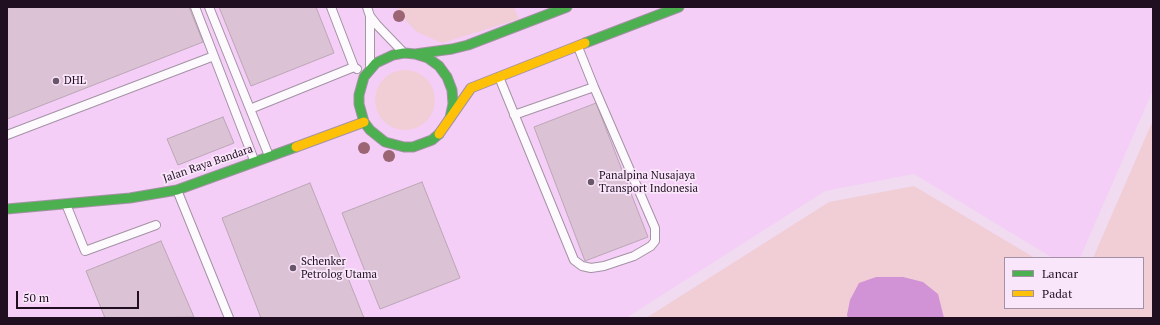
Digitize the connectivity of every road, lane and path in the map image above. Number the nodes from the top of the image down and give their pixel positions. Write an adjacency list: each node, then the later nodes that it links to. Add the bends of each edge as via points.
1 (195, 7): 11 (lane)
2 (209, 7): 16 (lane)
3 (331, 7): 12 (lane)
4 (367, 7): 7 (lane)
5 (567, 7): 10 (street, via 468,45)
6 (679, 7): 8 (street)
7 (370, 16): 9 (lane); 13 (lane)
8 (578, 46): 14 (street); 15 (lane)
9 (404, 53): 10 (street); 13 (street, via 384,58)
10 (414, 54): 18 (street, via 428,58 448,77 453,104)
11 (214, 56): 20 (lane); 22 (lane)
12 (354, 67): 13 (lane); 16 (lane)
13 (367, 73): 19 (street, via 359,95 360,113)
14 (499, 76): 17 (lane); 18 (street, via 471,88)
15 (594, 87): 17 (lane); 17 (lane, via 655,228 655,241 634,256 591,268 582,266 574,260)
16 (250, 109): 21 (lane)
17 (514, 114)
18 (450, 118): 19 (street, via 432,140 404,147 385,142 373,134)
19 (364, 122): 21 (street, Jalan Raya Bandara)
20 (7, 135)
21 (269, 156): 22 (street, Jalan Raya Bandara)
22 (254, 161): 23 (street, Jalan Raya Bandara)
23 (177, 190): 24 (street, Jalan Raya Bandara, via 130,198); 27 (lane)
24 (66, 204): 25 (street, Jalan Raya Bandara); 26 (lane, via 85,251)
25 (7, 209)
26 (156, 225)
27 (228, 318)

